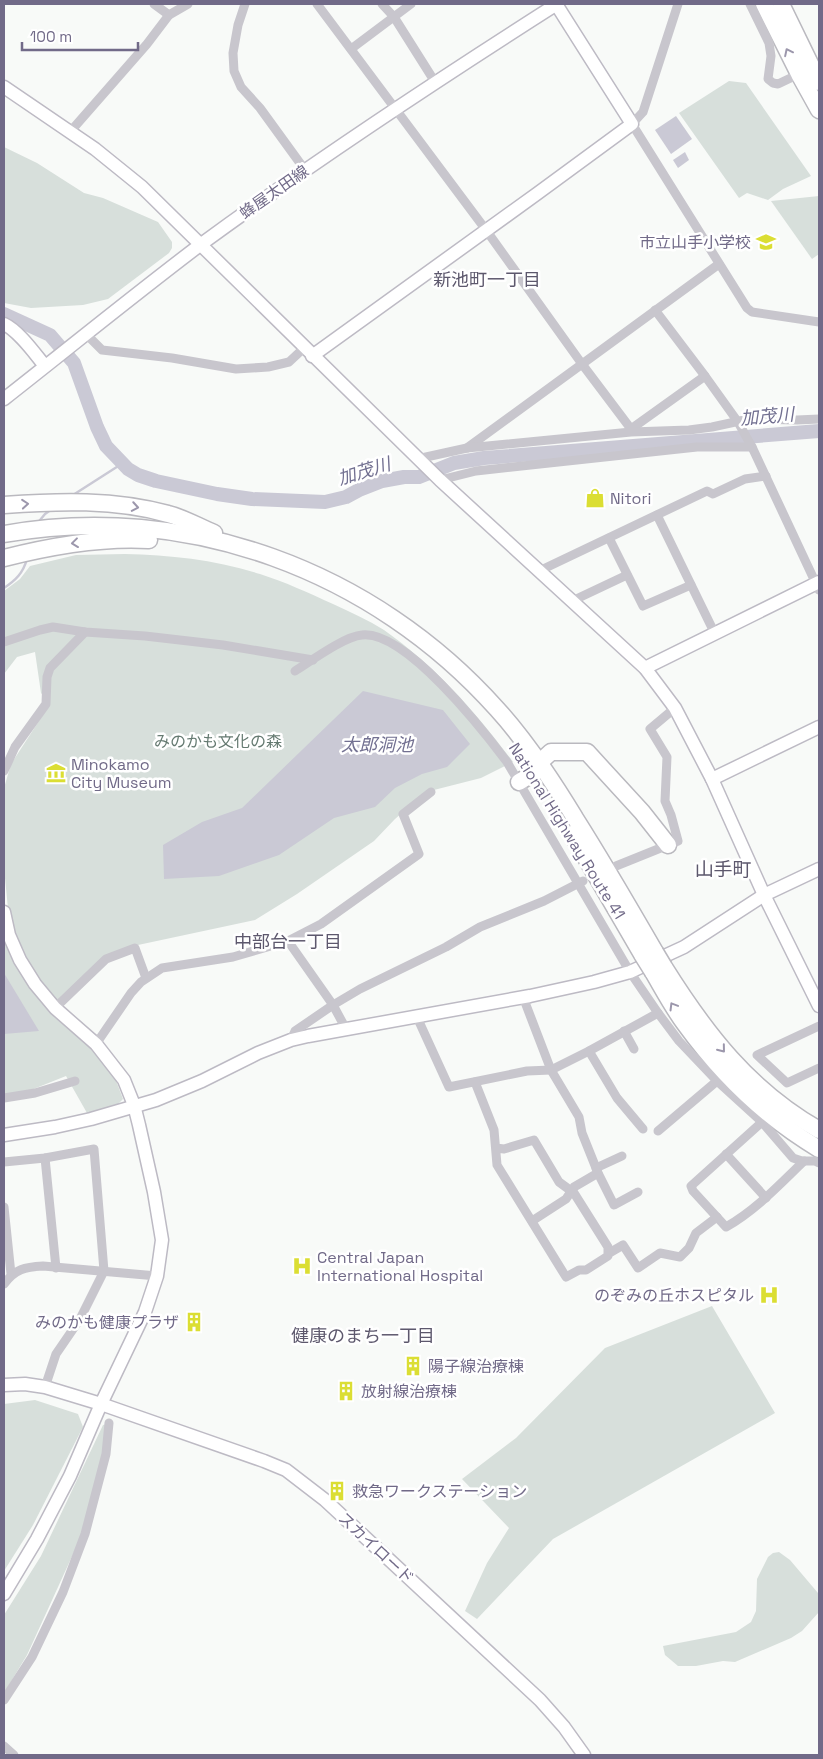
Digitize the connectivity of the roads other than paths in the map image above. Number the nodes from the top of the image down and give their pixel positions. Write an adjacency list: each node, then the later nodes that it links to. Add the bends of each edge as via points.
1 (154, 4): 12 (street)
2 (188, 4): 12 (street)
3 (245, 4): 23 (street, via 233,53 234,71 241,87)
4 (317, 4): 14 (street)
5 (382, 4): 13 (street)
6 (411, 4): 13 (street)
7 (556, 4): 16 (street, 蜂屋太田線); 21 (street)
8 (678, 4): 21 (street, via 643,112)
9 (750, 4): 15 (street, via 769,43 768,79 778,84)
10 (764, 4): 15 (highway, one-way to 10)
11 (781, 4): 17 (highway)
12 (169, 15): 22 (street)
13 (394, 18): 14 (street); 16 (street)
14 (351, 48): 19 (street)
15 (799, 74): 20 (highway)
16 (435, 82): 19 (street, 蜂屋太田線)
17 (819, 82)
18 (4, 87): 22 (street)
19 (395, 109): 23 (street, 蜂屋太田線); 24 (street)
20 (819, 110)
21 (632, 124): 24 (street); 26 (street)
22 (70, 132): 25 (street, via 142,187)
23 (305, 170): 25 (street, 蜂屋太田線)
24 (486, 230): 31 (street); 32 (street)
25 (200, 246): 30 (street, 蜂屋太田線); 31 (street)
26 (719, 264): 27 (street); 28 (street, via 742,302 752,312)
27 (654, 310): 32 (street); 34 (street)
28 (819, 322)
29 (4, 324): 33 (street)
30 (86, 334): 31 (street, via 102,350 236,369 268,367 289,362); 33 (street, 蜂屋太田線)
31 (308, 352): 41 (street)
32 (582, 364): 38 (street); 40 (street)
33 (46, 366): 35 (street, 蜂屋太田線)
34 (705, 376): 37 (street); 38 (street)
35 (4, 399)
36 (819, 419): 37 (street, via 748,419)
37 (738, 422): 38 (street, via 689,430); 39 (street)
38 (631, 430): 40 (street)
39 (752, 447): 42 (street); 43 (street, via 678,449 476,471)
40 (467, 448): 41 (street)
41 (417, 458): 43 (street)
42 (766, 476): 45 (street, via 745,479 713,494 706,491); 56 (street)
43 (440, 480): 53 (street)
44 (4, 505): 50 (highway, one-way to 50, via 86,502 125,506 169,514)
45 (657, 515): 49 (street); 55 (street)
46 (53, 530): 47 (highway, National Highway Route 41); 48 (highway, National Highway Route 41); 50 (highway, National Highway Route 41, via 107,526 155,530); 52 (highway, National Highway Route 41, via 174,536 233,549)
47 (4, 534)
48 (4, 538)
49 (609, 538): 53 (street); 54 (street)
50 (263, 552): 66 (highway, National Highway Route 41, via 364,599 414,632 462,672 498,709)
51 (8, 557): 52 (highway, one-way to 51, via 197,546 128,539 79,543)
52 (279, 564): 66 (highway, National Highway Route 41, via 331,587 399,628 458,678)
53 (539, 571): 57 (street)
54 (627, 575): 55 (street, via 643,606); 57 (street)
55 (691, 585): 59 (street)
56 (818, 586): 59 (street)
57 (572, 601): 62 (street)
58 (85, 632): 60 (street, via 53,627); 61 (street, via 224,645); 67 (street, via 50,668 46,704 15,747)
59 (714, 634): 62 (street)
60 (4, 642)
61 (313, 660): 63 (street); 69 (street, via 351,637 362,634 384,639 436,679 460,704 485,732)
62 (645, 668): 64 (street)
63 (295, 671)
64 (675, 708): 68 (street); 71 (street, via 650,729 667,757 665,802 678,841)
65 (819, 727): 68 (street)
66 (537, 768): 69 (highway); 71 (highway, via 551,752 587,752); 78 (highway, National Highway Route 41, bridge, via 579,845)
67 (4, 771)
68 (712, 779): 75 (street)
69 (519, 782): 74 (street)
70 (431, 792): 77 (street, via 403,814 419,854 321,924)
71 (668, 845): 72 (street)
72 (616, 866)
73 (819, 869): 75 (street)
74 (580, 883): 79 (street); 82 (street, via 480,927)
75 (764, 894): 79 (street, via 684,947); 83 (street)
76 (4, 912): 84 (street, via 9,935 20,960)
77 (288, 941): 80 (street, via 232,957 162,968); 82 (street)
78 (658, 969): 90 (highway, National Highway Route 41, one-way to 78); 103 (highway, National Highway Route 41, one-way to 103, via 750,1080)
79 (630, 972): 81 (street); 85 (street)
80 (146, 978): 84 (street, via 135,948 106,960); 92 (street, via 131,993)
81 (523, 997): 86 (street); 96 (street)
82 (333, 1005): 88 (street); 91 (street, via 294,1031)
83 (819, 1006)
84 (55, 1008): 92 (street)
85 (658, 1013): 89 (street); 90 (street)
86 (416, 1015): 88 (street); 99 (street, via 449,1087)
87 (819, 1026): 95 (street, via 757,1055 787,1083)
88 (346, 1029): 91 (street)
89 (624, 1032): 93 (street); 94 (street)
90 (685, 1036): 98 (street); 108 (highway, National Highway Route 41, via 774,1120)
91 (291, 1040): 101 (street, via 172,1094)
92 (96, 1044): 101 (street, via 124,1080)
93 (634, 1049)
94 (588, 1051): 96 (street); 104 (street, via 617,1098)
95 (819, 1068)
96 (551, 1070): 99 (street, via 527,1071); 115 (street, via 580,1117 582,1133)
97 (75, 1081): 100 (street)
98 (717, 1081): 102 (street); 105 (street)
99 (475, 1082): 107 (street, via 494,1130)
100 (4, 1098)
101 (134, 1105): 106 (street, via 91,1119); 126 (street, via 162,1240)
102 (762, 1122): 109 (street); 112 (street, via 793,1158)
103 (816, 1126)
104 (643, 1129)
105 (658, 1131)
106 (4, 1135)
107 (496, 1148): 116 (street, via 504,1149 534,1140 559,1182); 121 (street, via 497,1165)
108 (819, 1149)
109 (726, 1154): 118 (street); 120 (street, via 691,1186)
110 (622, 1156): 115 (street)
111 (45, 1158): 113 (street); 123 (street); 124 (street, via 94,1149)
112 (804, 1161): 114 (street); 118 (street)
113 (4, 1162)
114 (819, 1163)
115 (597, 1171): 116 (street); 117 (street, via 614,1205)
116 (570, 1191): 121 (street, via 562,1203); 122 (street)
117 (638, 1192)
118 (766, 1198): 120 (street, via 726,1227)
119 (4, 1206): 125 (street)
120 (717, 1217): 122 (street, via 696,1233 680,1257 660,1254 638,1268 623,1245)
121 (532, 1221): 122 (street, via 566,1277 586,1270 608,1256)
122 (608, 1251)
123 (56, 1268): 124 (street); 125 (street, via 29,1267)
124 (104, 1272): 126 (street); 129 (street, via 80,1319 56,1354)
125 (12, 1274): 127 (street)
126 (157, 1276): 130 (street, via 144,1312)
127 (4, 1284)
128 (4, 1386): 129 (street, スカイロード, via 25,1384)
129 (45, 1387): 130 (street, スカイロード)
130 (101, 1404): 132 (street, via 59,1498); 136 (street, スカイロード, via 264,1461 293,1475 325,1500 540,1700)
131 (109, 1423): 133 (street, via 106,1454 93,1508 66,1583 32,1657)
132 (4, 1594)
133 (4, 1700)
134 (4, 1746): 135 (street)
135 (14, 1755)
136 (584, 1755)

